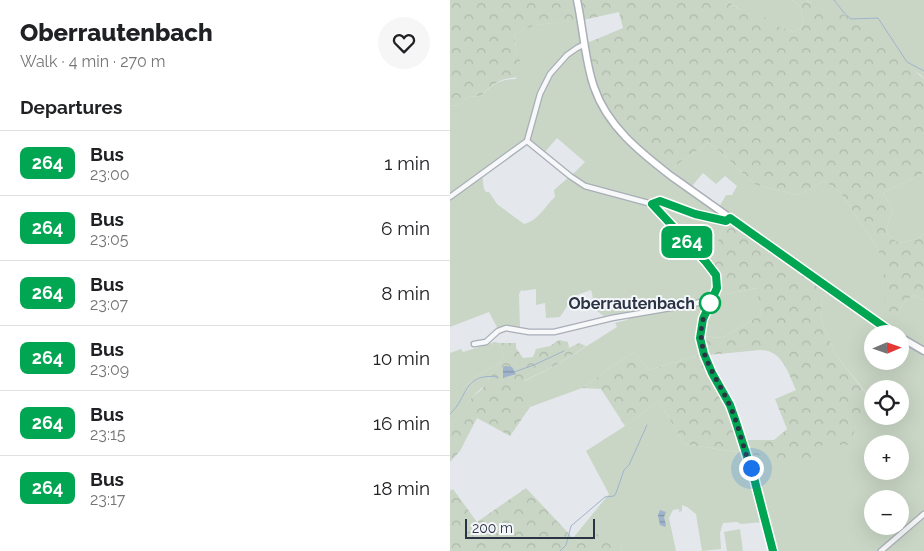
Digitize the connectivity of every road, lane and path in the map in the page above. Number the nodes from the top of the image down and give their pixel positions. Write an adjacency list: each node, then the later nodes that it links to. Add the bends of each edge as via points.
1 (577, 0): 2 (main road)
2 (585, 44): 3 (street, via 567,55 550,74 540,94); 6 (main road, via 598,99 614,123 653,161)
3 (526, 141): 4 (street); 5 (street, via 585,186)
4 (450, 197)
5 (652, 204): 6 (street, via 660,201 695,214 726,221); 7 (street, via 716,275 717,288)
6 (730, 218): 8 (main road)
7 (712, 298): 10 (street, via 554,332 506,328 486,342); 13 (street, via 703,319 700,338 712,373 735,419)
8 (881, 325)
9 (909, 343): 11 (main road)
10 (474, 344)
11 (924, 351)
12 (924, 514): 14 (street)
13 (773, 551)
14 (882, 551)

